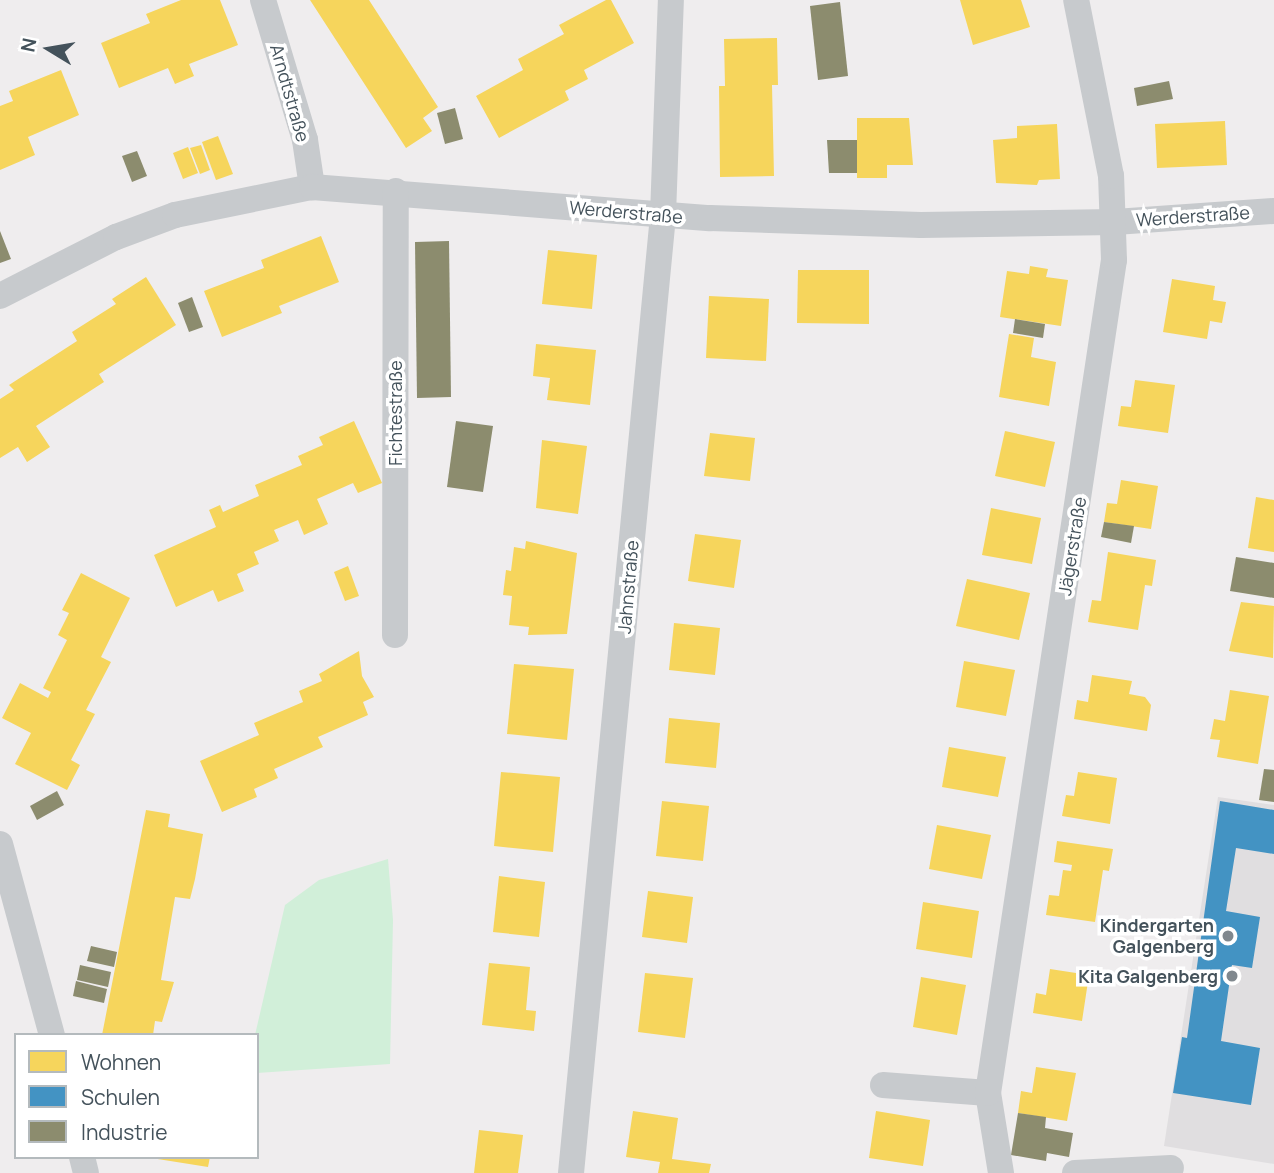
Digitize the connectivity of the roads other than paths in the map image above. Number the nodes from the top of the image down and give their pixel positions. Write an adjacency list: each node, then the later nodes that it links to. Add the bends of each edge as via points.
1 (263, 0): 4 (street, Arndtstraße, via 305,140)
2 (671, 0): 7 (street, Jahnstraße)
3 (1076, 0): 8 (street, Jägerstraße, via 1092,64)
4 (312, 187): 5 (street, Werderstraße); 9 (street, Werderstraße, via 175,215 116,237)
5 (396, 191): 7 (street, Werderstraße); 10 (street, Fichtestraße)
6 (1274, 211): 8 (street, Werderstraße)
7 (663, 215): 8 (street, Werderstraße, via 921,225); 16 (street, Jahnstraße)
8 (1115, 222): 14 (street, Jägerstraße, via 1109,309)
9 (0, 296)
10 (395, 635)
11 (0, 844): 12 (street)
12 (51, 1033)
13 (883, 1085): 14 (street)
14 (988, 1093): 17 (street, Jägerstraße)
15 (1171, 1168): 18 (street)
16 (571, 1173)
17 (1001, 1173)
18 (1075, 1173)

